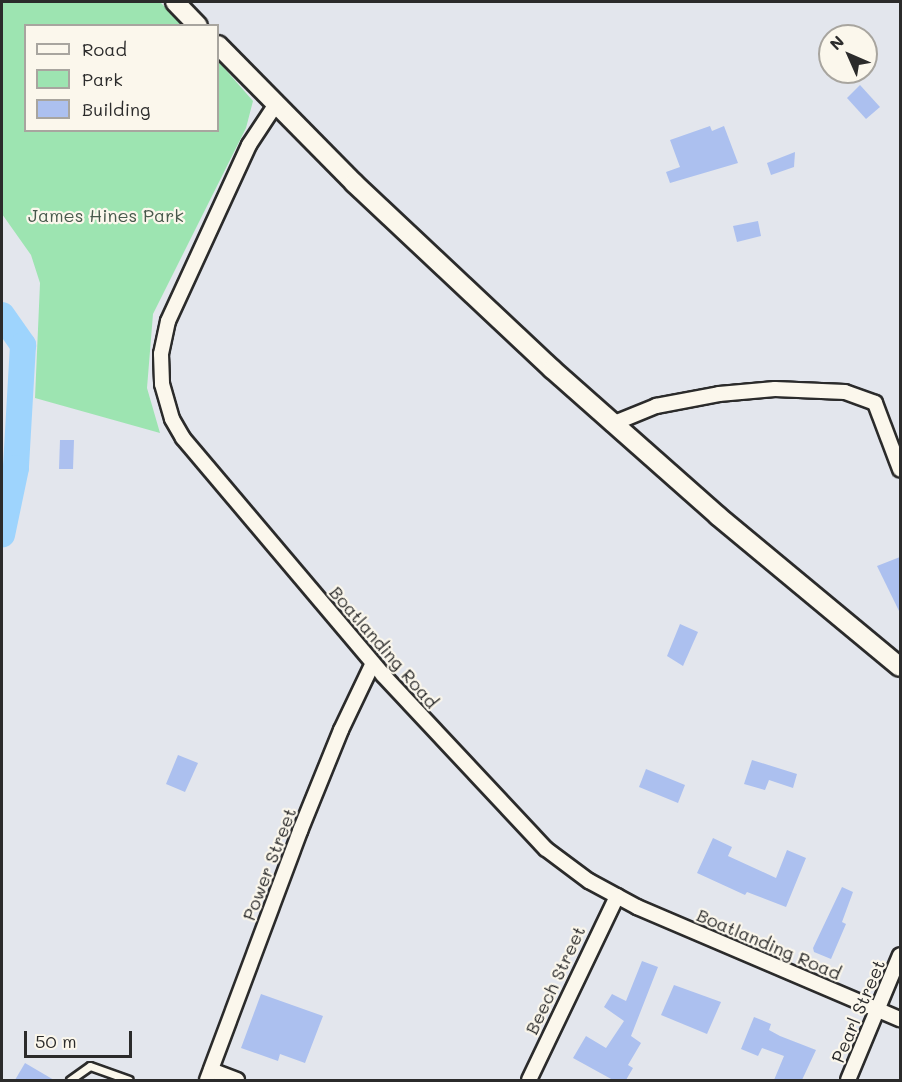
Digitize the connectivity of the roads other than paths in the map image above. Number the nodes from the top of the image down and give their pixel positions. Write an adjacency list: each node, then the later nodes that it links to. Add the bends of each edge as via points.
1 (175, 2): 2 (main road)
2 (196, 24)
3 (219, 46): 4 (main road)
4 (276, 104): 5 (main road, via 460,285); 7 (street, Boatlanding Road, via 249,145 174,304 161,354 164,391 172,419 189,447)
5 (612, 424): 6 (street, via 656,406 719,394 785,389 845,392 875,403); 8 (main road)
6 (900, 469)
7 (374, 663): 9 (street, Boatlanding Road, via 527,831 568,866); 13 (street, Power Street, via 313,799)
8 (900, 667)
9 (616, 897): 11 (street, Boatlanding Road); 17 (street, Beech Street)
10 (900, 955): 11 (street, Pearl Street)
11 (878, 1010): 12 (street, Boatlanding Road); 18 (street, Pearl Street)
12 (900, 1019)
13 (209, 1075): 16 (street)
14 (70, 1080): 15 (lane, via 90,1066)
15 (129, 1080)
16 (237, 1080)
17 (529, 1080)
18 (848, 1080)

